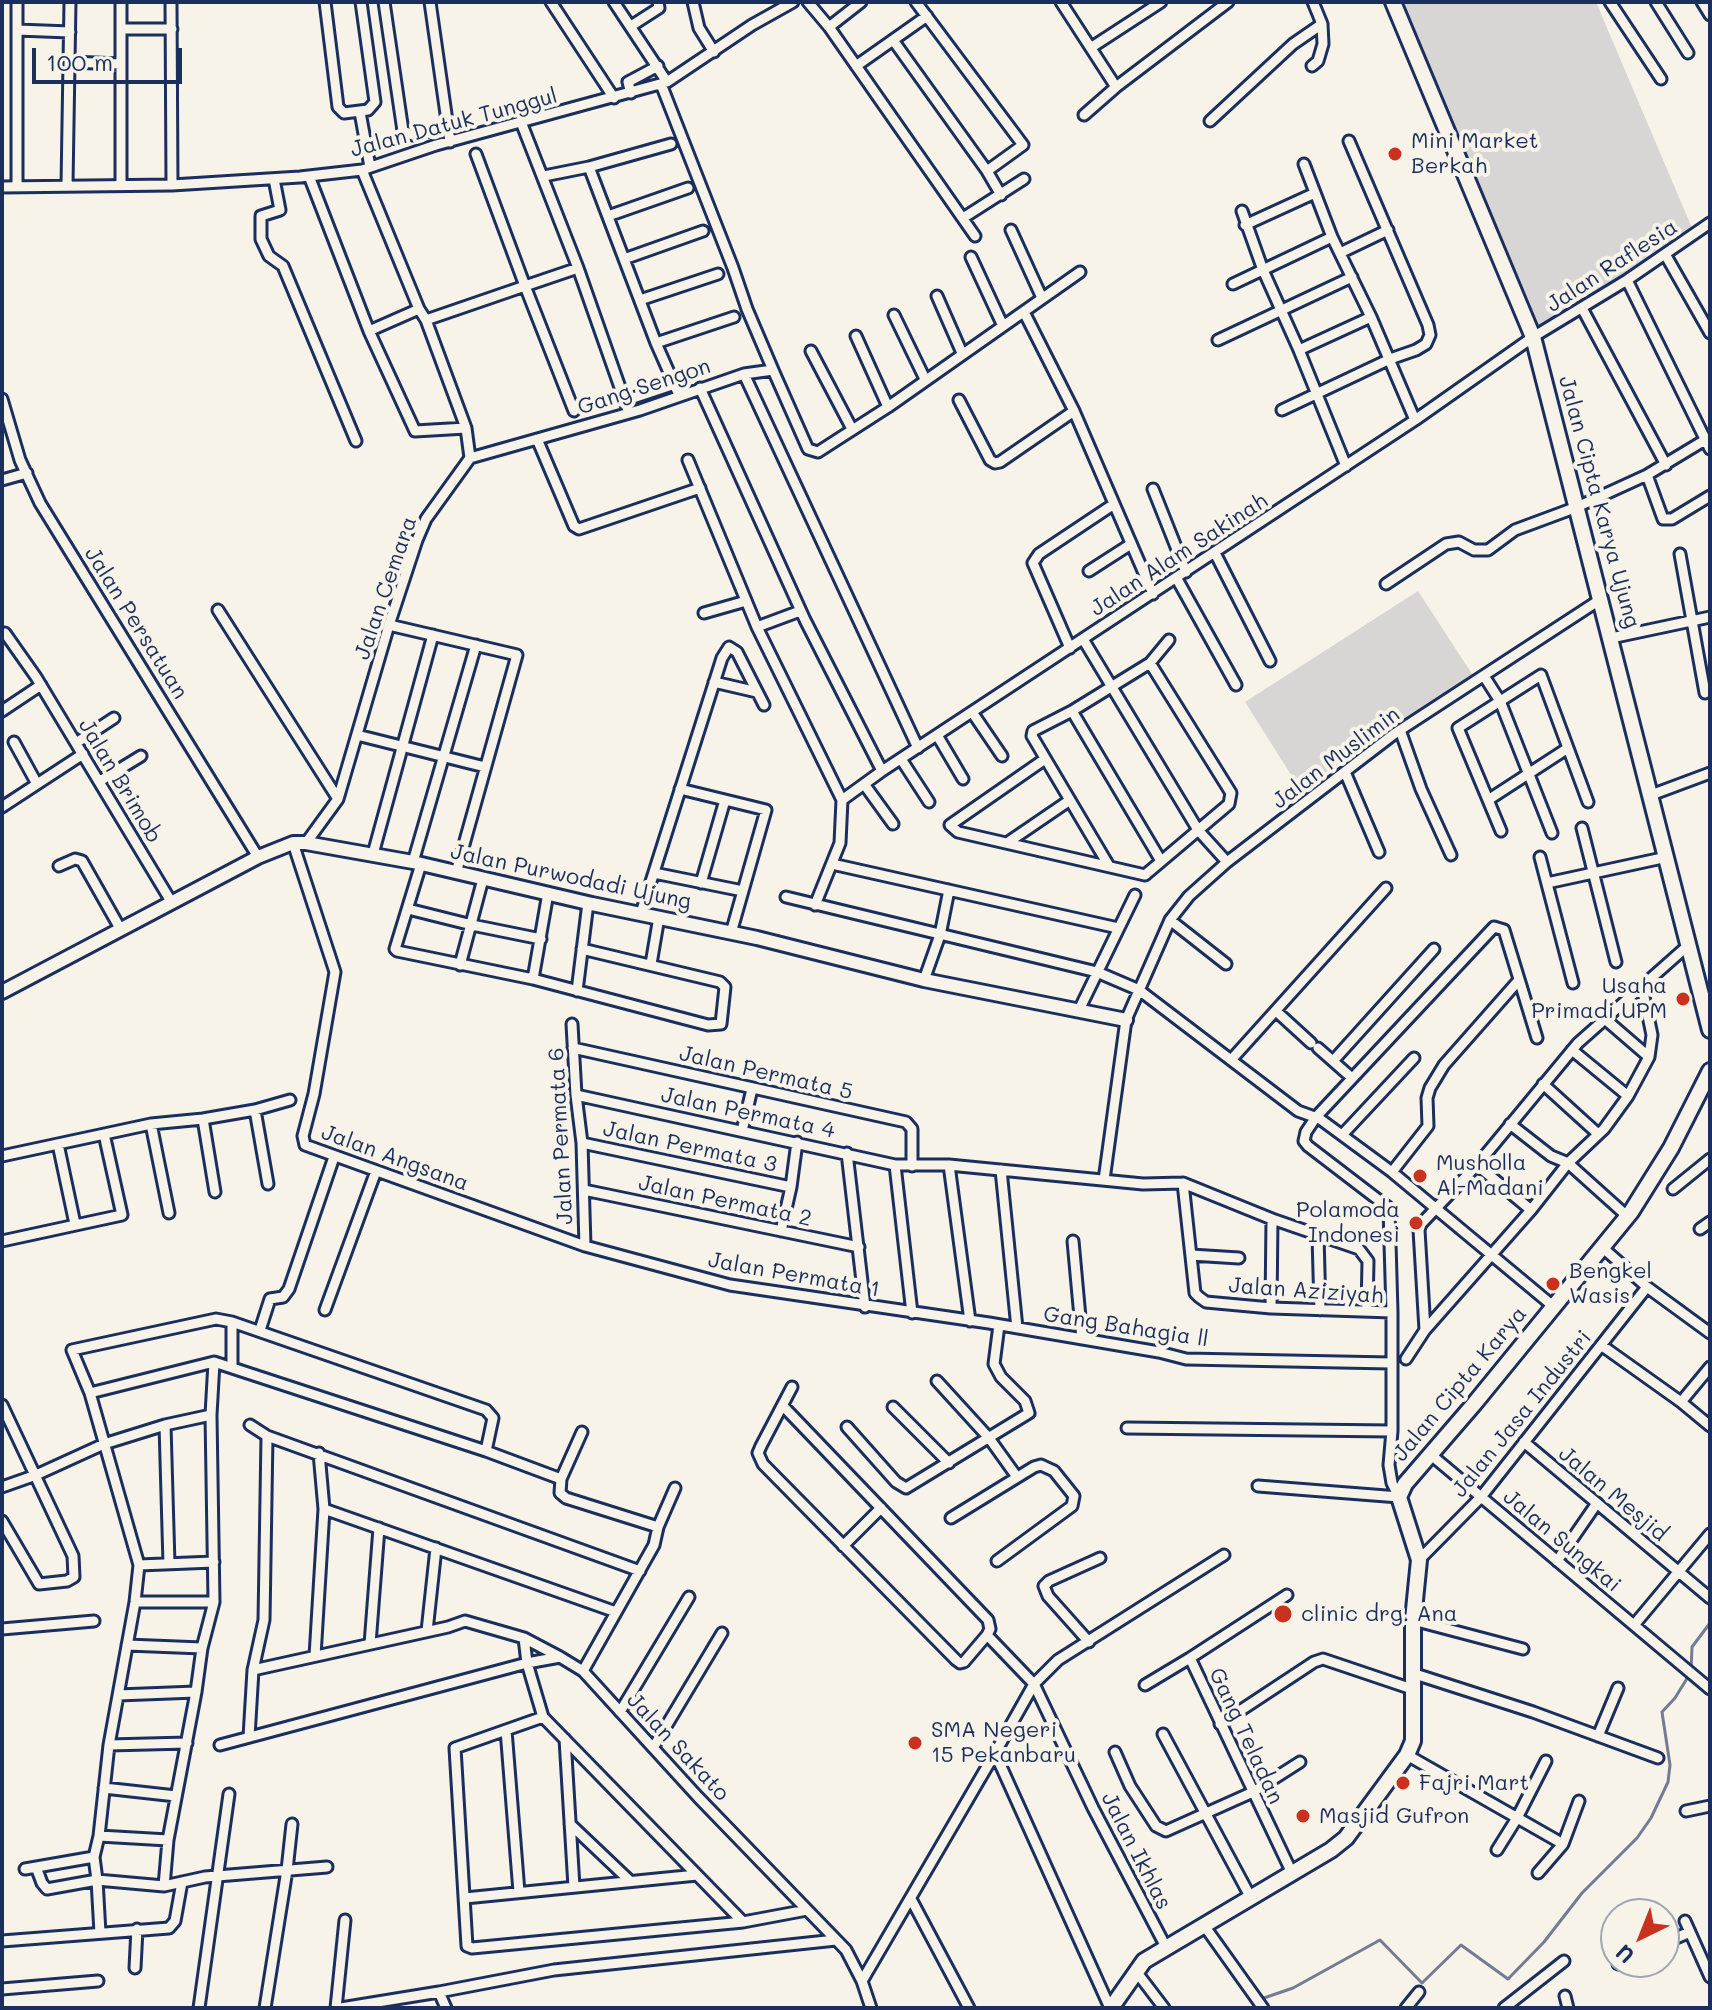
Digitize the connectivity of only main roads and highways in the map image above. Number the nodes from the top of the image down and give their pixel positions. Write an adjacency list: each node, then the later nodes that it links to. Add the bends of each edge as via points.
1 (1393, 2): 2 (main road, Jalan Cipta Karya Ujung, via 1533,337)
2 (1710, 1030)
3 (1710, 1071): 4 (main road, Jalan Cipta Karya, via 1671,1148 1627,1216 1399,1497 1419,1560 1413,1620 1413,1741 1407,1755 1346,1838 1144,1961)
4 (1110, 2008)

